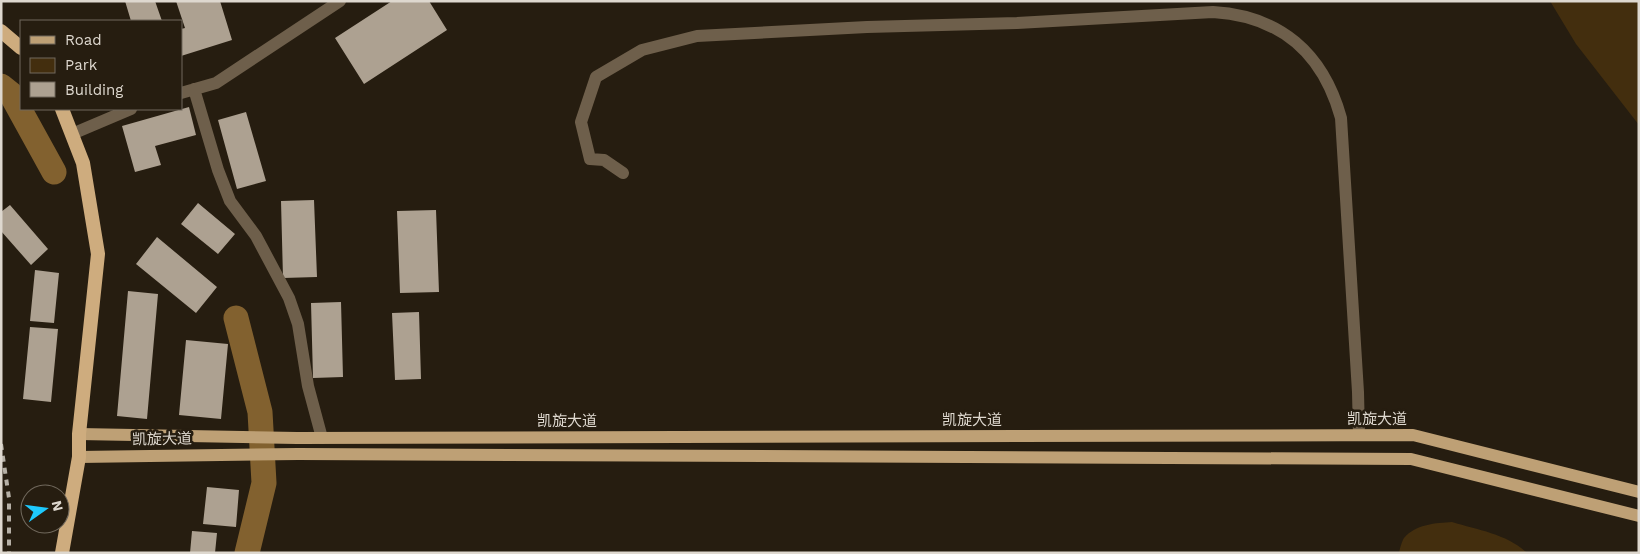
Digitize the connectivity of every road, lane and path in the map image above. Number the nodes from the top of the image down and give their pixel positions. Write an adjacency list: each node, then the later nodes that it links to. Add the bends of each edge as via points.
1 (340, 1): 4 (street, via 216,83)
2 (1, 31): 3 (highway)
3 (20, 47)
4 (187, 91): 11 (street, via 230,201 256,236 289,298 298,324 308,386)
5 (62, 110): 7 (highway)
6 (129, 110): 7 (street)
7 (72, 134): 9 (highway, via 83,163 98,254)
8 (623, 173): 10 (street, via 604,160 590,159 581,122 596,77 642,50 697,36 1213,12 1259,20 1287,35 1312,57 1330,85 1341,118)
9 (79, 434): 11 (main road, 凯旋大道); 12 (highway)
10 (1359, 435): 11 (main road, 凯旋大道); 13 (main road, 凯旋大道, via 1413,435)
11 (322, 438)
12 (79, 457): 14 (main road, 凯旋大道, via 298,454 1411,459); 15 (highway)
13 (1639, 492)
14 (1639, 516)
15 (62, 553)

